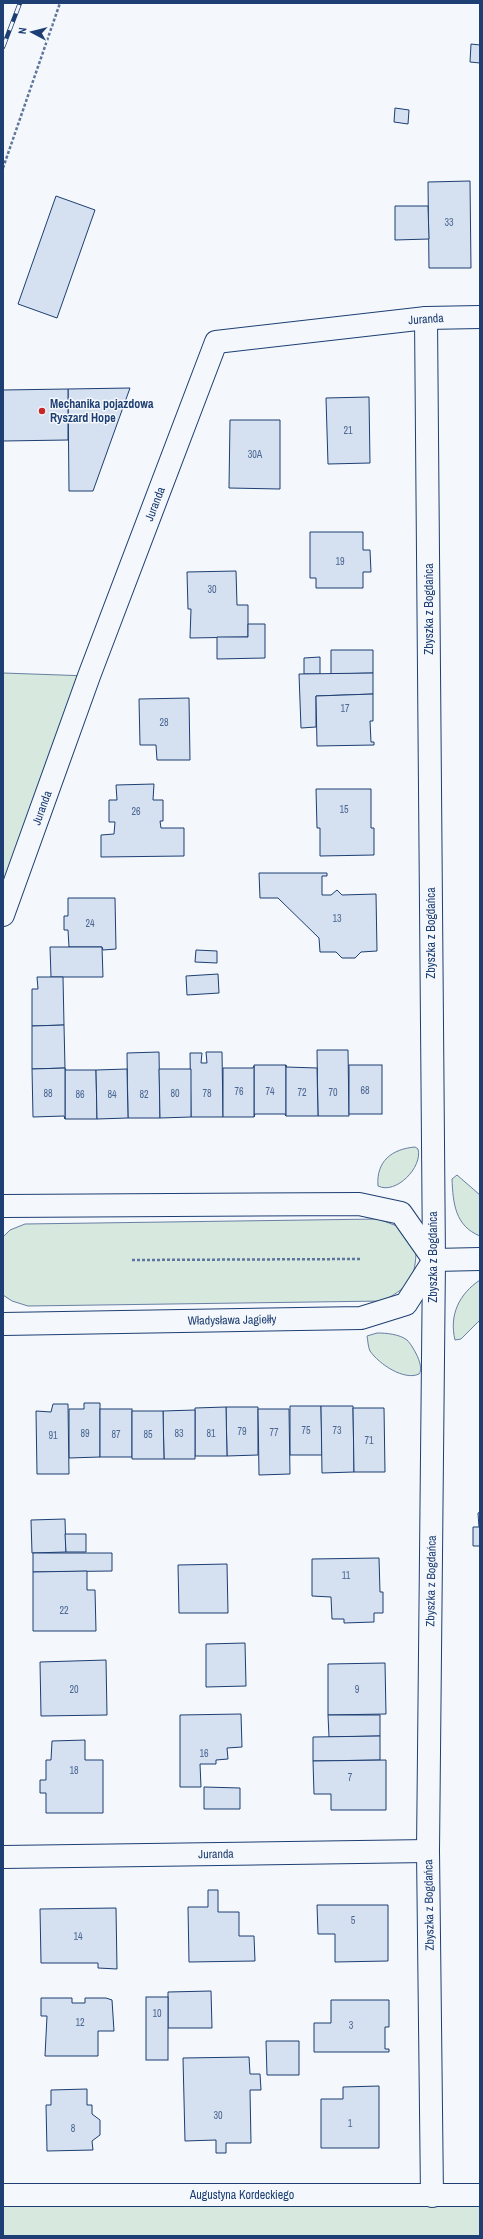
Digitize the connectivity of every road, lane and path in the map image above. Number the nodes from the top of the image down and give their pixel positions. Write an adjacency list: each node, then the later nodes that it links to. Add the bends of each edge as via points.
1 (60, 3): 2 (path)
2 (3, 168)
3 (480, 317): 4 (street, Juranda)
4 (426, 318): 5 (street, Juranda, via 216,342 89,676); 10 (street, Zbyszka z Bogdańca)
5 (3, 916)
6 (3, 1206): 10 (street, via 359,1204 401,1213)
7 (360, 1259): 9 (path)
8 (480, 1259): 10 (street)
9 (132, 1260)
10 (434, 1260): 11 (street, Władysława Jagiełły, via 406,1304 361,1318); 12 (street, Zbyszka z Bogdańca)
11 (3, 1324)
12 (428, 1851): 13 (street, Juranda); 16 (street, Zbyszka z Bogdańca)
13 (3, 1856)
14 (3, 2195): 16 (street, Augustyna Kordeckiego)
15 (480, 2195): 16 (street, Augustyna Kordeckiego)
16 (432, 2196)

